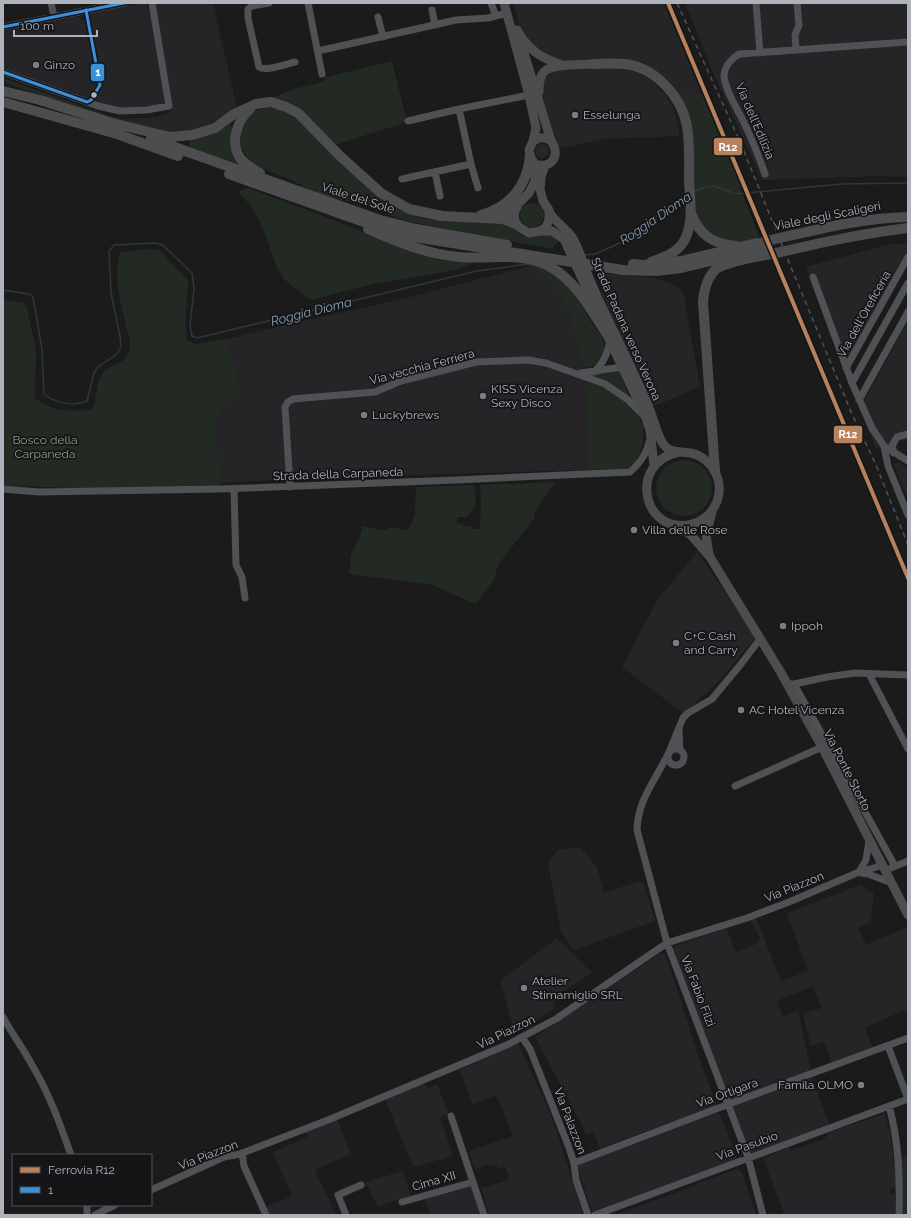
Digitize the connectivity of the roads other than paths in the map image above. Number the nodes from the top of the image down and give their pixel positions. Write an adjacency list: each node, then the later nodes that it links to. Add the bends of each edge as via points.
1 (51, 3): 13 (street)
2 (124, 3): 13 (street)
3 (152, 3): 27 (street, via 169,106 120,112)
4 (269, 3): 24 (street, via 248,9 259,67 266,69)
5 (308, 3): 22 (street)
6 (491, 3): 14 (street)
7 (504, 3): 12 (main road)
8 (510, 3): 18 (main road)
9 (756, 3): 23 (street)
10 (797, 3): 21 (street, via 799,25 795,35)
11 (432, 10): 16 (street)
12 (507, 13): 14 (street); 31 (main road)
13 (54, 16): 17 (street)
14 (496, 16): 16 (street)
15 (378, 17): 19 (street)
16 (435, 25): 19 (street)
17 (3, 27)
18 (517, 30): 26 (main road, via 524,43 535,52); 33 (main road)
19 (383, 37): 22 (street)
20 (908, 42): 21 (street, Via dell'Edilizia)
21 (796, 50): 23 (street, Via dell'Edilizia)
22 (318, 51): 28 (street)
23 (760, 53): 47 (street, Via dell'Edilizia, via 739,54 730,62 724,76)
24 (295, 62)
25 (593, 64): 26 (main road); 56 (highway, via 636,66 654,75 668,88 679,104 687,126)
26 (563, 65): 33 (main road, via 549,68 542,74)
27 (3, 72)
28 (322, 74)
29 (3, 90): 32 (highway)
30 (3, 94): 32 (highway)
31 (529, 95): 37 (street); 41 (main road, via 536,128)
32 (40, 100): 40 (highway, Viale del Sole)
33 (538, 100): 42 (main road)
34 (3, 102): 38 (highway)
35 (256, 104): 40 (highway, via 234,114 215,128 192,135 170,137); 49 (highway, via 244,113 239,121 236,146 240,158 250,168); 58 (highway, via 271,102 298,113 362,177 381,193 410,209 455,218)
36 (3, 106): 38 (highway)
37 (459, 109): 39 (street); 44 (street)
38 (48, 114): 54 (highway, Viale del Sole, via 117,134)
39 (408, 121)
40 (112, 123): 49 (highway, Viale del Sole)
41 (533, 141): 42 (main road, via 542,138); 43 (main road, via 530,147)
42 (551, 141): 45 (main road, via 556,148 556,154 551,162)
43 (531, 159): 45 (main road, via 539,165); 52 (main road, via 535,168 535,181); 58 (highway, via 527,173 515,195 496,210)
44 (472, 164): 46 (street); 50 (street)
45 (545, 165): 53 (main road, via 540,183)
46 (435, 172): 48 (street); 51 (street)
47 (766, 174)
48 (402, 179)
49 (283, 186): 64 (highway, Viale del Sole)
50 (478, 188)
51 (440, 196)
52 (525, 199): 53 (main road, via 536,198); 55 (main road)
53 (543, 202): 57 (main road)
54 (310, 203): 64 (highway, Viale del Sole, via 378,227); 73 (highway, via 390,239 435,253 481,258 507,256 549,265 580,292)
55 (516, 207): 58 (highway, via 503,213); 60 (main road)
56 (690, 211): 65 (highway, via 697,228 703,234 726,245); 69 (highway, bridge, via 688,233 678,249)
57 (550, 213): 63 (main road, via 548,224); 66 (main road, Strada Padana verso Verona, via 554,221 572,236)
58 (476, 216): 60 (highway, via 503,219)
59 (908, 217): 65 (highway, Viale degli Scaligeri, bridge, via 883,217 859,221)
60 (516, 224): 63 (main road, via 525,232)
61 (908, 224): 68 (highway, Viale degli Scaligeri, via 861,228)
62 (908, 228): 91 (highway, bridge, via 842,238 732,262 712,273 704,289 703,302)
63 (540, 231): 66 (main road, Strada Padana verso Verona, via 560,236)
64 (415, 233): 68 (highway, Viale del Sole, bridge, via 623,270 657,271); 69 (highway, Viale del Sole, bridge)
65 (740, 247): 68 (highway, Viale degli Scaligeri)
66 (577, 257): 73 (main road, Strada Padana verso Verona); 77 (main road, Strada Padana verso Verona)
67 (908, 257): 75 (street, Via dell'Oreficeria)
68 (681, 264): 69 (highway, Viale del Sole, bridge)
69 (643, 265)
70 (813, 277): 75 (street)
71 (908, 283): 79 (street, Via dell'Oreficeria)
72 (908, 312): 80 (street)
73 (608, 337): 74 (main road, Strada Padana verso Verona); 76 (street, via 608,353)
74 (622, 367): 76 (street, Via vecchia Ferriera); 77 (street); 81 (main road, Strada Padana verso Verona)
75 (846, 368): 79 (street, Via dell'Oreficeria)
76 (594, 372): 78 (street, Via vecchia Ferriera)
77 (633, 372): 87 (main road, Strada Padana verso Verona, via 662,442 672,452)
78 (575, 373): 81 (street, Via vecchia Ferriera, via 609,386 636,406); 92 (street, Via vecchia Ferriera, via 546,362 476,362 375,392 293,399 285,407)
79 (852, 383): 80 (street, Via dell'Oreficeria)
80 (859, 400): 85 (street, Via dell'Oreficeria)
81 (646, 418): 83 (main road, Strada Padana verso Verona)
82 (908, 434): 84 (street)
83 (651, 435): 90 (main road, Strada Padana verso Verona); 92 (street, Strada della Carpaneda, via 646,453 630,472)
84 (896, 437): 85 (street); 88 (street, via 892,446)
85 (878, 439): 86 (street, Via dell'Oreficeria)
86 (884, 446): 88 (street, Via dell'Oreficeria); 96 (street, via 888,466)
87 (679, 452): 90 (main road, via 665,456); 91 (main road, Strada Padana verso Verona, via 702,458)
88 (894, 453): 89 (street, Via dell'Oreficeria)
89 (908, 461)
90 (654, 465): 97 (main road, Strada Padana verso Verona, via 647,479 648,502 657,515)
91 (715, 471): 95 (main road, via 719,491)
92 (290, 487): 94 (street, Strada della Carpaneda)
93 (3, 489): 94 (street, Strada della Carpaneda, via 47,492)
94 (234, 489): 99 (street, via 236,564 242,577)
95 (712, 510): 97 (main road, via 697,522); 98 (main road, Via Ponte Storto, via 706,535)
96 (908, 515)
97 (677, 525): 98 (main road, Via Ponte Storto, via 691,535)
98 (710, 557): 100 (main road, Via Ponte Storto)
99 (245, 598)
100 (760, 639): 103 (main road, Via Ponte Storto); 104 (street, via 712,699 688,713)
101 (869, 674): 102 (street); 103 (street, via 856,673); 106 (street)
102 (908, 675)
103 (791, 684): 105 (main road, Via Ponte Storto); 114 (street)
104 (680, 724): 107 (street); 108 (street, Via Fabio Filzi)
105 (822, 747): 111 (street); 112 (main road, Via Ponte Storto)
106 (908, 749)
107 (680, 750): 108 (street, via 673,749); 109 (street, via 683,760 678,765)
108 (668, 753): 109 (street); 110 (street, Via Fabio Filzi)
109 (672, 765): 110 (street, Via Fabio Filzi)
110 (657, 775): 119 (street, Via Fabio Filzi, via 641,803 637,830)
111 (735, 786)
112 (870, 841): 115 (main road, Via Ponte Storto); 116 (street)
113 (908, 861): 114 (street, Via Piazzon)
114 (895, 866): 115 (street, Via Piazzon)
115 (883, 867): 116 (street, Via Piazzon, via 869,864); 117 (main road, Via Ponte Storto)
116 (861, 870): 117 (street); 119 (street, Via Piazzon, via 754,916)
117 (892, 883): 118 (main road, Via Ponte Storto)
118 (908, 915)
119 (667, 943): 121 (street, Via Piazzon, via 556,1019); 125 (street, Via Fabio Filzi)
120 (3, 1017): 129 (street, via 53,1104)
121 (522, 1037): 128 (street, Via Piazzon, via 328,1120); 132 (street, Via Palazzon, via 530,1049)
122 (908, 1038): 123 (street, Via Ortigara)
123 (888, 1046): 124 (street); 125 (street, Via Ortigara)
124 (908, 1099): 126 (street, Via Pasubio)
125 (729, 1104): 131 (street, Via Fabio Filzi); 132 (street, Via Ortigara)
126 (889, 1106): 131 (street, Via Pasubio); 146 (street, via 899,1170)
127 (451, 1116): 134 (street, Cima XII)
128 (242, 1153): 130 (street, Via Piazzon); 133 (street)
129 (71, 1154)
130 (224, 1157): 133 (street); 136 (street, Via Piazzon)
131 (748, 1157): 144 (street, Via Pasubio); 145 (street, Via Fabio Filzi)
132 (574, 1163): 143 (street, Via Palazzon, via 576,1180)
133 (244, 1166): 140 (street)
134 (473, 1182): 137 (street, Cima XII); 142 (street, Cima XII)
135 (361, 1185): 141 (street, via 338,1195)
136 (152, 1190)
137 (402, 1202)
138 (112, 1206): 139 (street)
139 (90, 1215)
140 (266, 1215)
141 (346, 1215)
142 (484, 1215)
143 (588, 1215)
144 (595, 1215)
145 (763, 1215)
146 (899, 1215)

